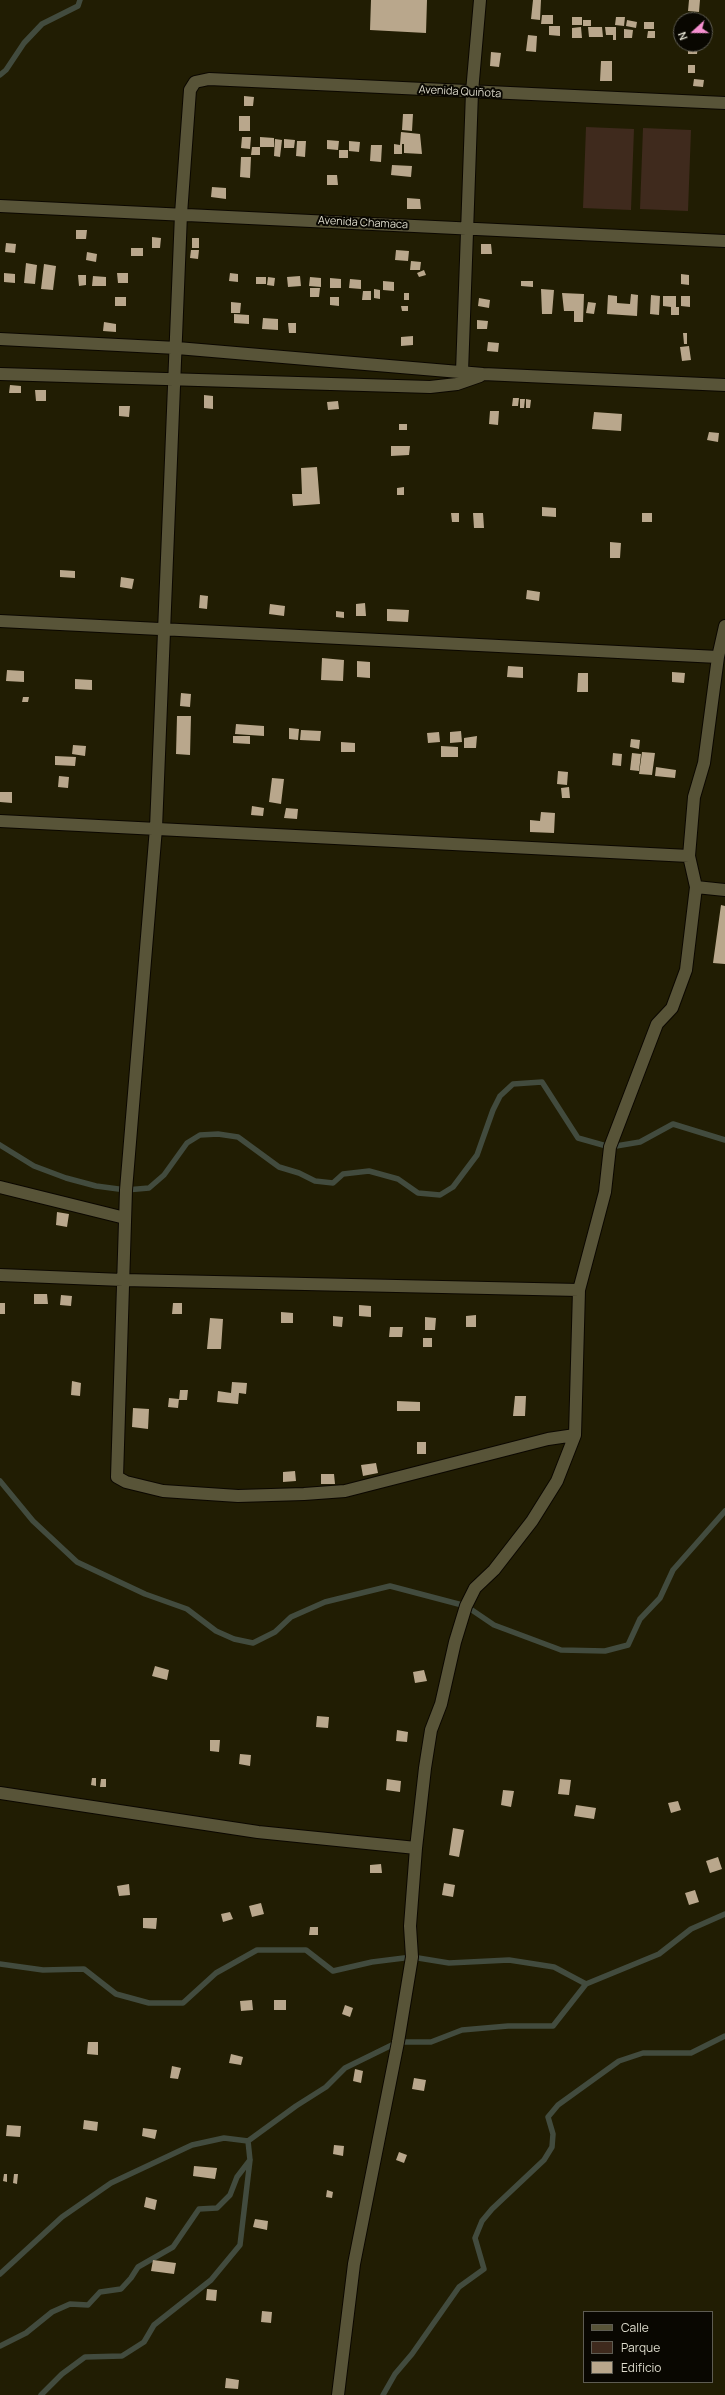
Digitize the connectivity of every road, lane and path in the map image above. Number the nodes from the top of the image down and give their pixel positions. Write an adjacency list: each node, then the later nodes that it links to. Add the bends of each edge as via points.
1 (480, 0): 2 (street)
2 (472, 92): 3 (street, Avenida Quiñota); 5 (street, Avenida Quiñota, via 209,79 195,82 190,90); 6 (street)
3 (725, 103)
4 (0, 206): 5 (street, Avenida Chamaca)
5 (181, 214): 6 (street, Avenida Chamaca); 9 (street)
6 (468, 228): 7 (street, Avenida Chamaca); 10 (street)
7 (725, 241)
8 (0, 339): 9 (street)
9 (177, 348): 10 (street); 13 (street)
10 (462, 372): 12 (street)
11 (0, 374): 13 (street)
12 (483, 374): 13 (street, via 457,384 430,387); 14 (street)
13 (176, 380): 17 (street)
14 (725, 385)
15 (0, 621): 17 (street)
16 (725, 626): 18 (street)
17 (165, 630): 18 (street); 20 (street)
18 (718, 657): 21 (street, via 704,763 694,797)
19 (0, 821): 20 (street)
20 (156, 828): 21 (street); 25 (street)
21 (689, 856): 22 (street)
22 (696, 887): 23 (street); 28 (street, via 686,970 672,1008 657,1024 610,1147 605,1192)
23 (725, 890)
24 (0, 1187): 25 (street)
25 (125, 1218): 27 (street)
26 (0, 1275): 27 (street)
27 (122, 1280): 28 (street); 29 (street, via 117,1477 126,1482 163,1491 238,1496 345,1491 548,1439)
28 (579, 1290): 29 (street)
29 (576, 1435): 31 (street, via 557,1482 532,1521 494,1570 475,1588 466,1606 441,1704 431,1730 424,1768)
30 (0, 1793): 31 (street, via 258,1832)
31 (416, 1848): 32 (street, via 410,1926 412,1957 398,2042 354,2264)
32 (338, 2395)

